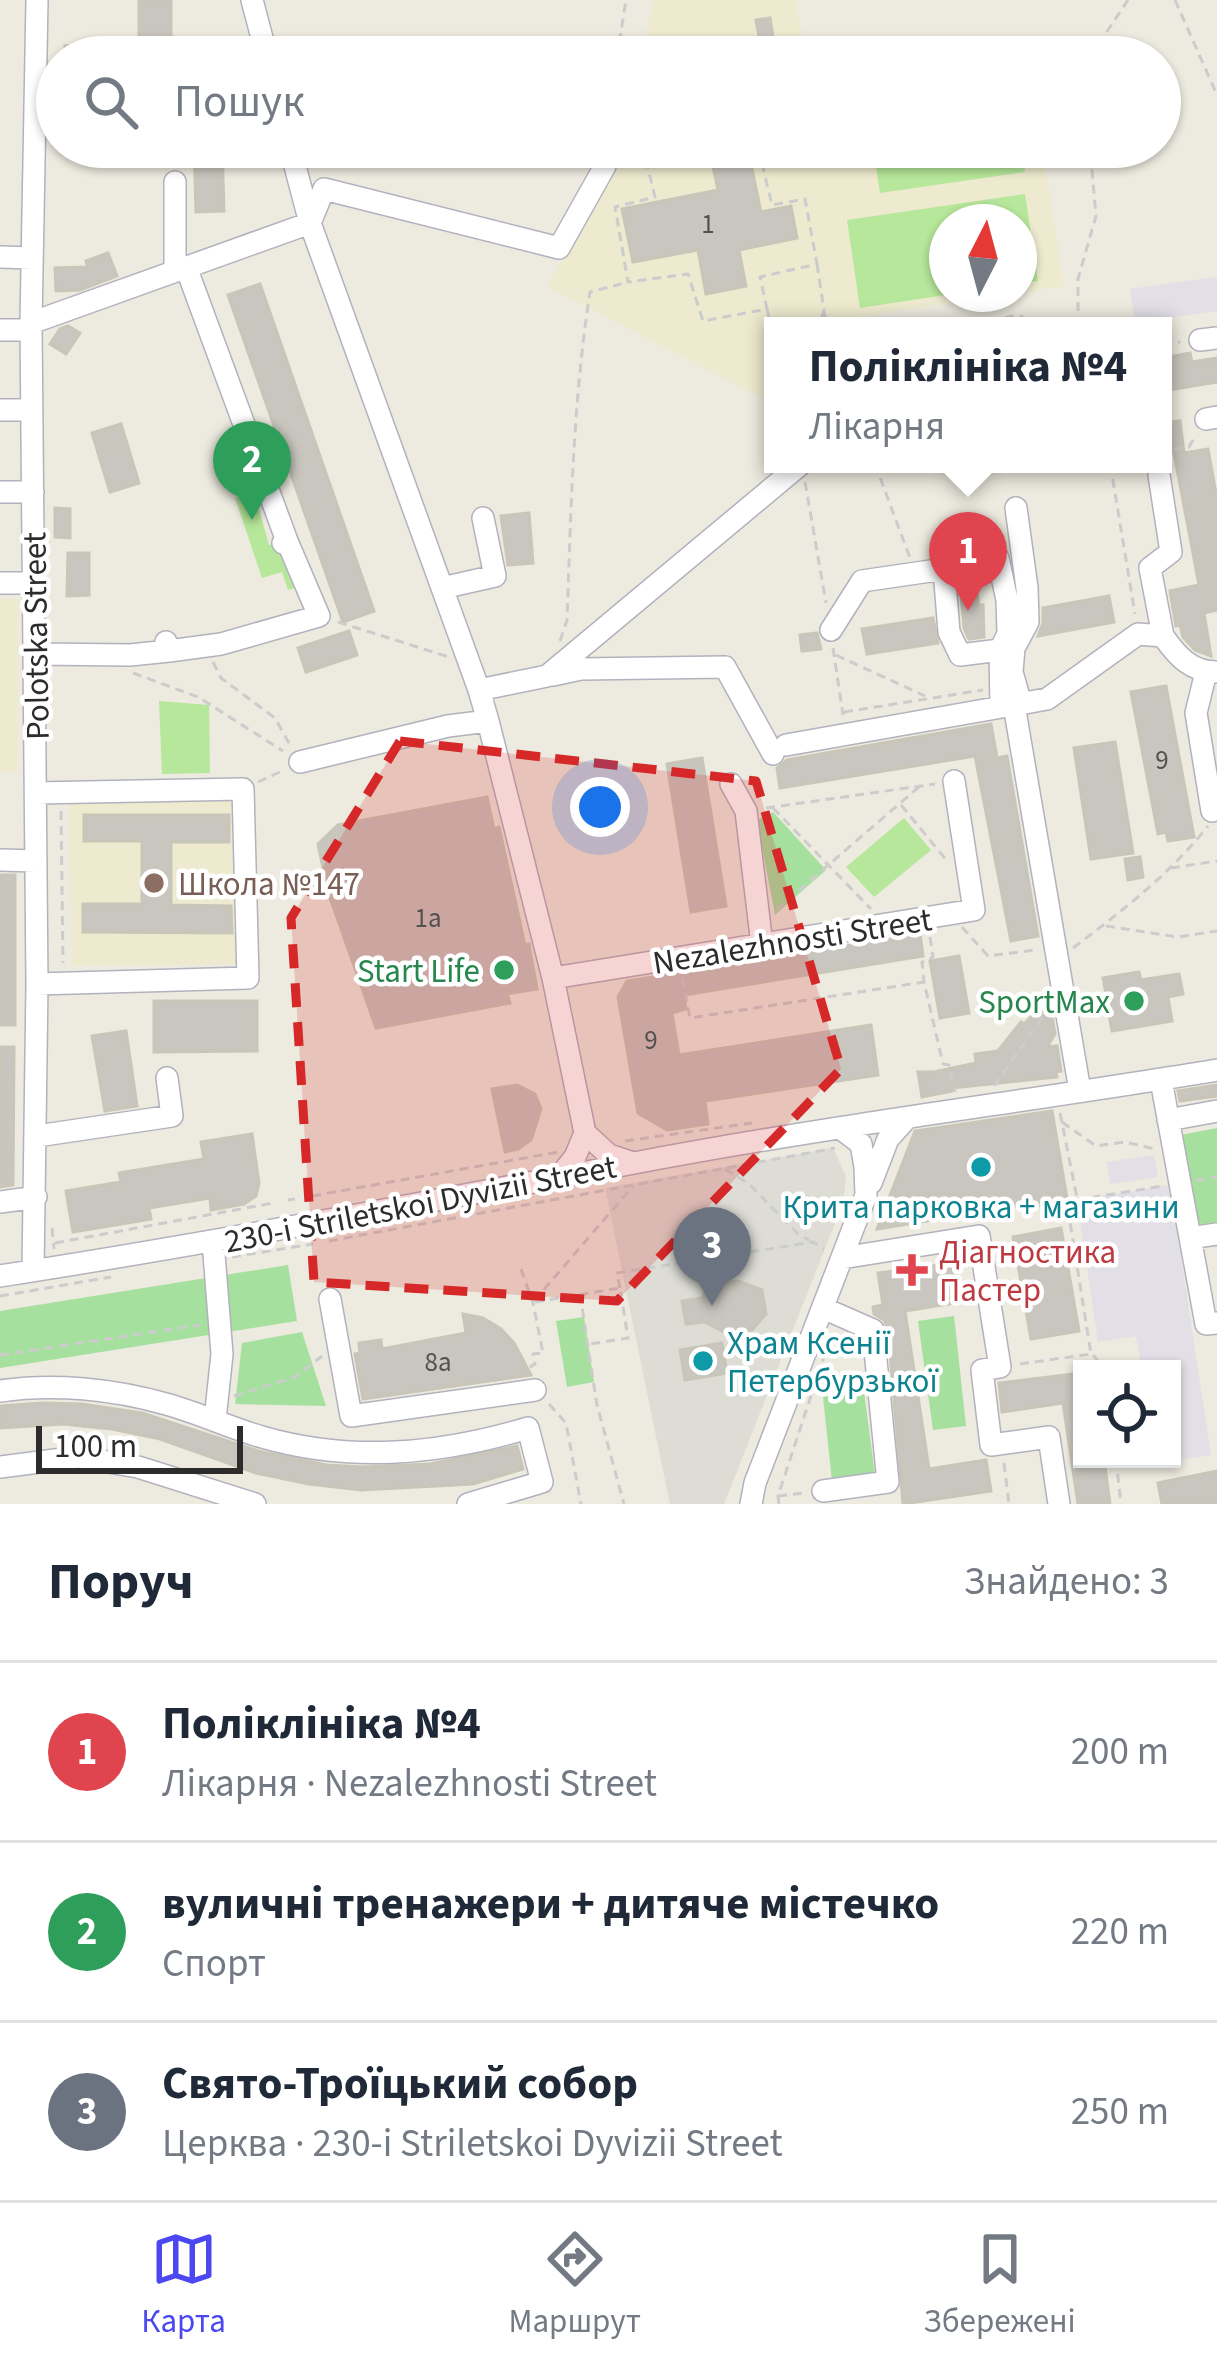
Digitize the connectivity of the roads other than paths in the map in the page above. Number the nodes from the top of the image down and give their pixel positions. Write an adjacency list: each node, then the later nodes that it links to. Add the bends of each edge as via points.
1 (37, 0): 3 (street, Polotska Street)
2 (252, 0): 4 (street)
3 (40, 36)
4 (261, 36)
5 (41, 168): 11 (street, Polotska Street)
6 (295, 168): 9 (street)
7 (604, 168): 9 (street, via 560,248 324,189)
8 (175, 182): 12 (street)
9 (310, 224): 12 (street); 26 (street)
10 (0, 257): 11 (street)
11 (32, 258): 13 (street, Polotska Street)
12 (181, 269): 13 (street); 30 (street, via 319,616 206,646)
13 (31, 326): 14 (street); 16 (street, Polotska Street)
14 (0, 330)
15 (0, 410): 16 (street)
16 (32, 410): 20 (street, Polotska Street)
17 (790, 473): 32 (street)
18 (1162, 473): 28 (street, via 1171,552 1150,568)
19 (0, 492): 20 (street)
20 (33, 492): 25 (street, Polotska Street)
21 (1016, 508): 34 (street, via 1028,622 1014,648)
22 (483, 518): 26 (street, via 495,575)
23 (944, 569): 27 (street, via 862,581); 29 (street, via 949,632 960,655); 29 (street, via 998,558 1008,634)
24 (0, 583): 25 (street)
25 (34, 584): 30 (street, Polotska Street)
26 (442, 588): 33 (street)
27 (831, 630)
28 (1163, 637): 31 (street, via 1180,659); 34 (street, via 1138,634 1047,699)
29 (1000, 650): 34 (street)
30 (36, 654): 39 (street, Polotska Street)
31 (1212, 672): 40 (street, via 1196,713)
32 (547, 676): 33 (street); 34 (street, via 725,667 779,750)
33 (479, 690): 35 (street)
34 (1009, 700): 49 (street)
35 (488, 721): 36 (street); 44 (street)
36 (300, 762)
37 (954, 781): 43 (street, Nezalezhnosti Street, via 974,910)
38 (731, 784): 43 (street, via 746,811)
39 (36, 793): 42 (street, Polotska Street); 45 (street, via 243,789 248,978)
40 (1210, 817)
41 (0, 860): 42 (street)
42 (36, 861): 45 (street, Polotska Street)
43 (760, 935): 44 (street, Nezalezhnosti Street, via 679,958)
44 (553, 978): 55 (street)
45 (37, 984): 53 (street, Polotska Street)
46 (1217, 1070): 48 (street, 230-i Striletskoi Dyvizii Street)
47 (167, 1078): 53 (street, via 172,1116)
48 (1161, 1079): 49 (street, 230-i Striletskoi Dyvizii Street); 52 (street)
49 (1080, 1091): 51 (street, 230-i Striletskoi Dyvizii Street)
50 (1217, 1112): 52 (street)
51 (905, 1119): 54 (street, 230-i Striletskoi Dyvizii Street); 58 (street)
52 (1168, 1120): 62 (street)
53 (37, 1136): 59 (street, Polotska Street)
54 (842, 1137): 56 (street, 230-i Striletskoi Dyvizii Street, via 698,1152); 58 (street, via 861,1144)
55 (578, 1141): 56 (street); 57 (street)
56 (635, 1173): 57 (street, 230-i Striletskoi Dyvizii Street)
57 (559, 1177): 63 (street, 230-i Striletskoi Dyvizii Street)
58 (866, 1195): 64 (street)
59 (36, 1197): 60 (street); 65 (street, Polotska Street)
60 (0, 1202)
61 (1217, 1234): 62 (street)
62 (1190, 1238): 69 (street, via 1206,1324)
63 (214, 1251): 65 (street, 230-i Striletskoi Dyvizii Street); 72 (street, via 222,1354)
64 (842, 1258): 68 (street); 78 (street, via 979,1236 1000,1367 982,1370 991,1445 1049,1437)
65 (33, 1263): 66 (street, 230-i Striletskoi Dyvizii Street)
66 (0, 1276)
67 (330, 1299): 70 (street, via 351,1416)
68 (823, 1307): 74 (street, via 873,1330 888,1482); 77 (street)
69 (1217, 1323)
70 (535, 1390)
71 (0, 1391): 72 (street, via 62,1388)
72 (216, 1411): 76 (street, via 262,1438 361,1454 462,1446 528,1427 542,1482)
73 (0, 1467): 75 (street, via 78,1457)
74 (823, 1491)
75 (254, 1504)
76 (468, 1504)
77 (751, 1504)
78 (1059, 1504)

